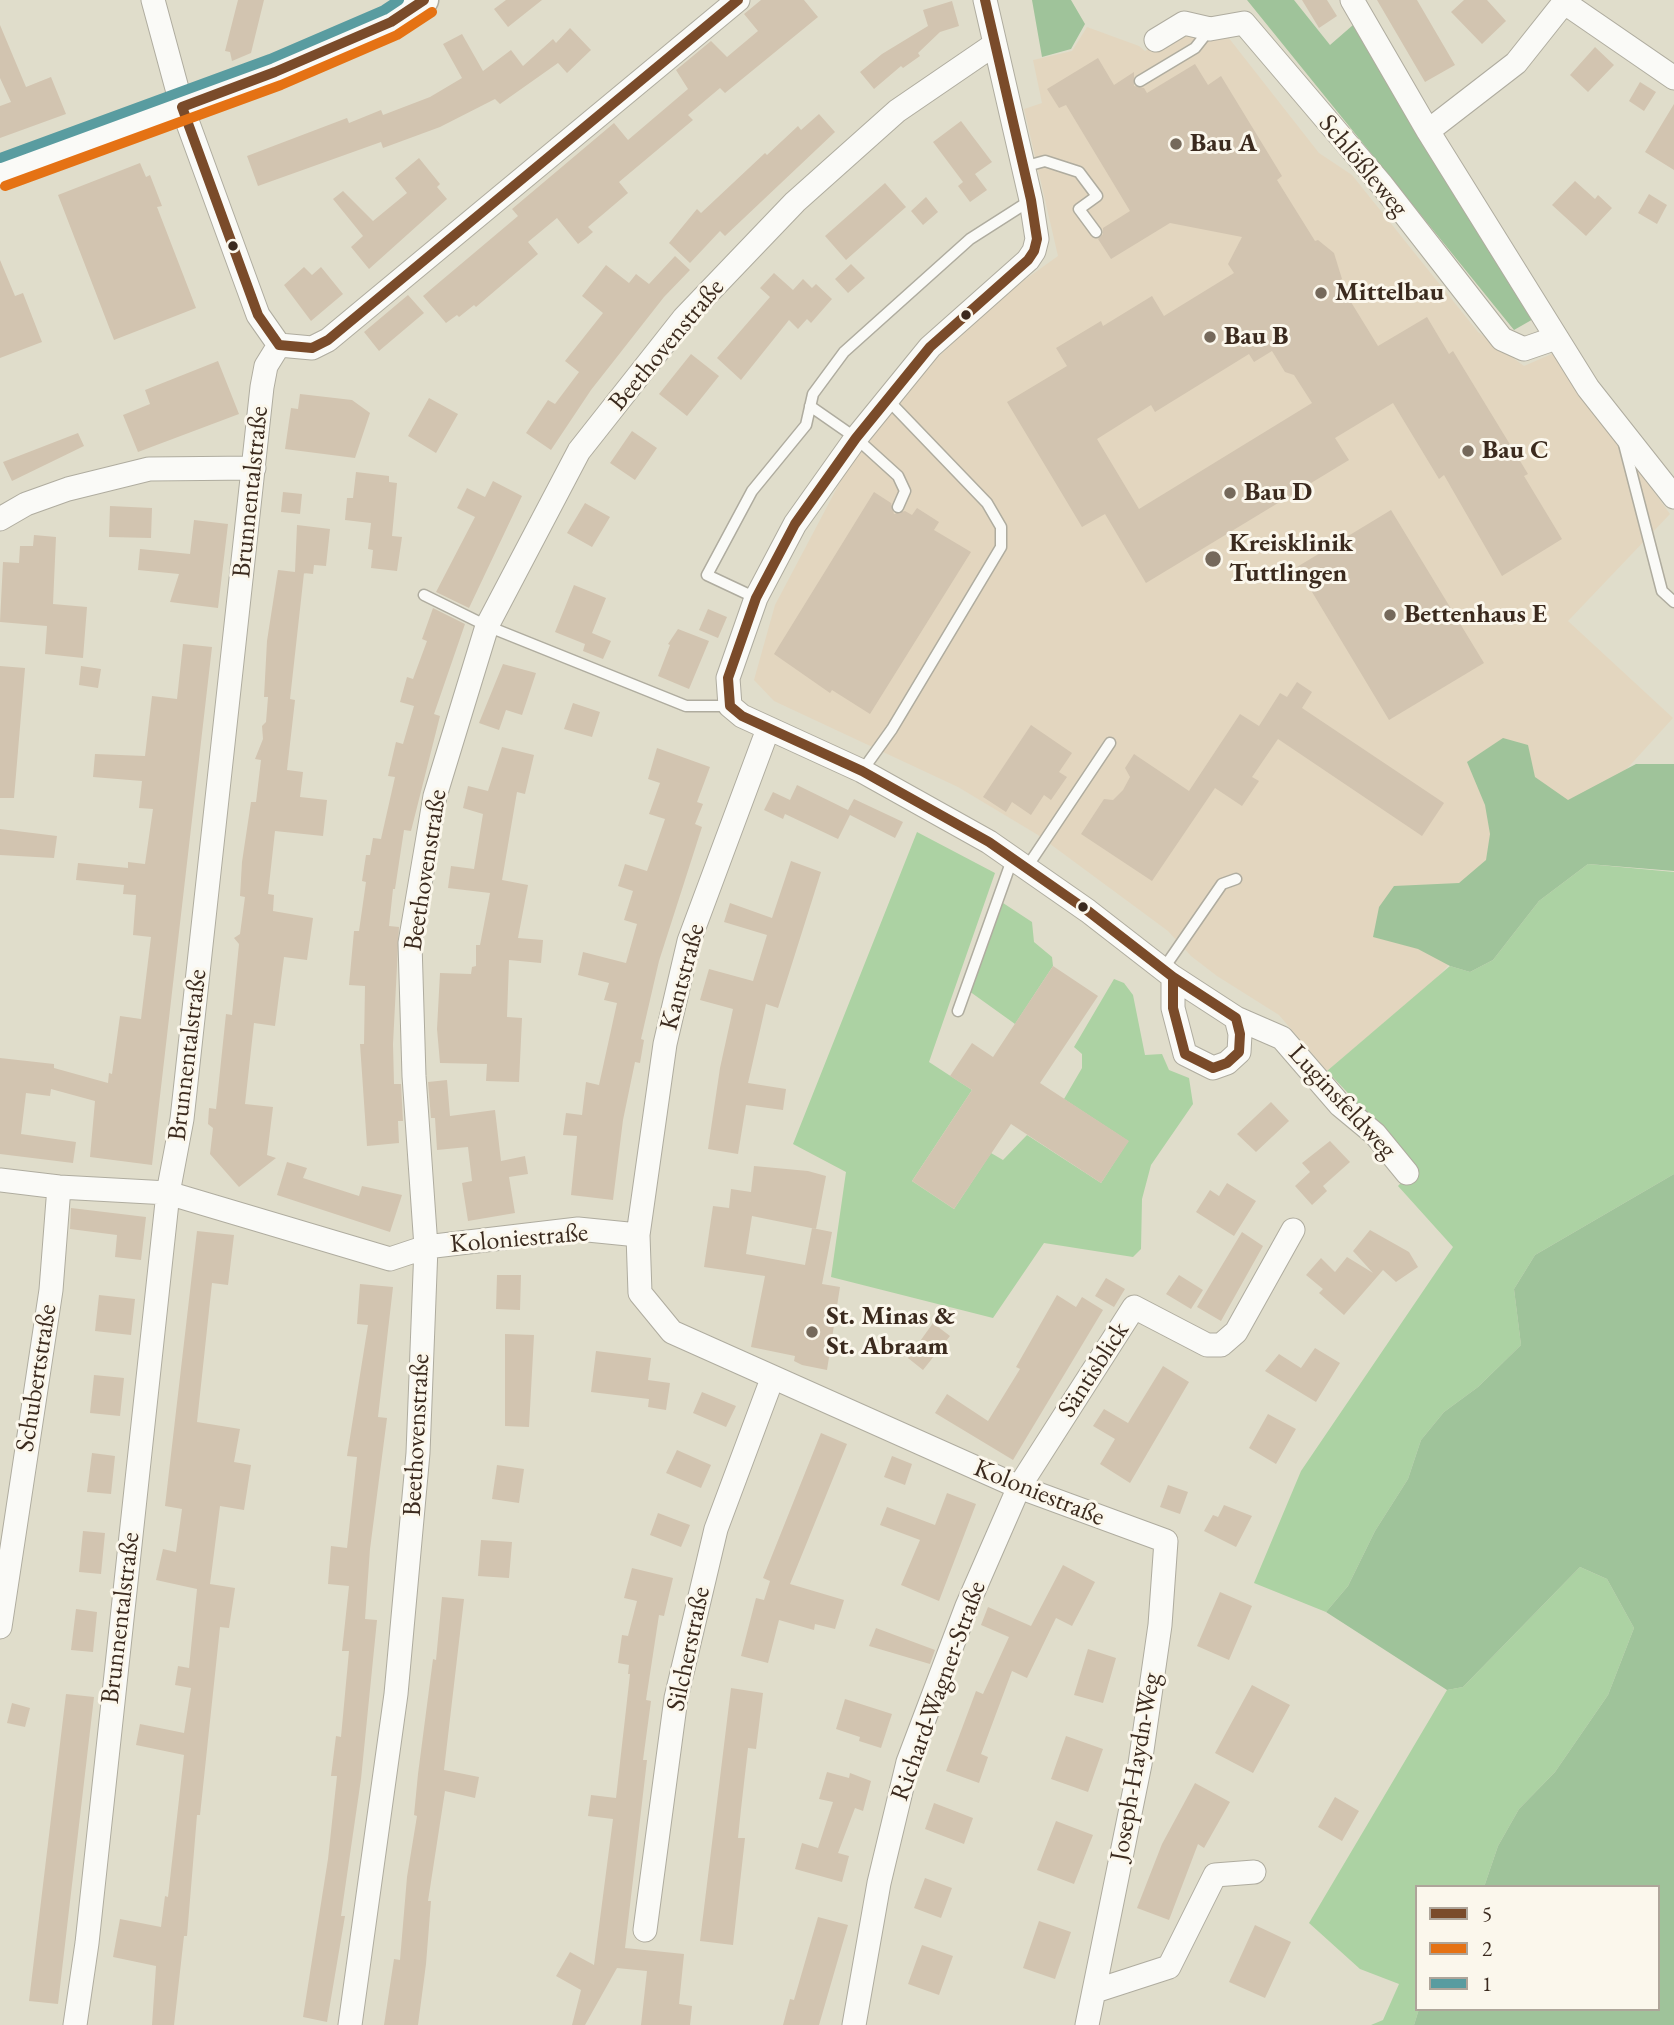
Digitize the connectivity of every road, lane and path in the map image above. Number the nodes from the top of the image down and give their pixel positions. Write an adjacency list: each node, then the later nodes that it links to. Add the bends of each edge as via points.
1 (153, 0): 12 (street)
2 (424, 0): 12 (street, via 391,22)
3 (738, 0): 19 (street, via 328,340 312,348)
4 (985, 0): 9 (street)
5 (1352, 0): 13 (street)
6 (1566, 1): 10 (street); 13 (street, via 1516,63)
7 (1210, 29): 8 (street, Schlößleweg, via 1184,23); 11 (lane, via 1195,48); 18 (street, Schlößleweg, via 1244,23 1382,185 1502,339 1524,349)
8 (1156, 40)
9 (995, 44): 14 (street); 31 (street, Beethovenstraße, via 897,111 795,202 684,318 579,452)
10 (1674, 78)
11 (1140, 81)
12 (182, 107): 15 (street); 19 (street, via 258,315)
13 (1428, 131): 18 (street)
14 (1023, 167): 16 (street); 17 (lane, via 1045,161 1079,172 1097,196 1079,209)
15 (0, 173)
16 (1031, 200): 20 (street, via 1037,239 1028,260 930,347); 21 (lane, via 970,239 844,352 813,394)
17 (1096, 232)
18 (1556, 338): 22 (street)
19 (279, 345): 24 (street, Brunnentalstraße, via 266,366)
20 (887, 400): 23 (street); 35 (lane, via 987,503 1000,527 1001,548)
21 (810, 406): 23 (lane); 29 (lane, via 806,425 752,491 707,575)
22 (1620, 429): 25 (street); 30 (lane, via 1662,591)
23 (856, 438): 26 (lane, via 898,476 905,491); 29 (street, via 795,524)
24 (254, 468): 27 (street, via 149,469 68,489); 44 (street, Brunnentalstraße, via 182,1119)
25 (1674, 497)
26 (898, 507)
27 (0, 519)
28 (424, 595): 31 (lane)
29 (756, 598): 32 (street, via 728,678)
30 (1674, 602)
31 (487, 626): 32 (lane, via 686,706); 47 (street, Beethovenstraße, via 435,796 410,943)
32 (730, 706): 33 (street, Luginsfeldweg)
33 (768, 729): 35 (street, Luginsfeldweg); 46 (street, Kantstraße, via 689,941 665,1044)
34 (1110, 743): 36 (lane)
35 (862, 771): 36 (street, Luginsfeldweg)
36 (1020, 862): 38 (street, Luginsfeldweg); 39 (lane)
37 (1236, 879): 38 (lane, via 1222,884)
38 (1168, 972): 40 (street, Luginsfeldweg); 40 (street, via 1185,1054 1213,1068 1227,1063 1239,1052)
39 (958, 1011)
40 (1236, 1018): 41 (street, Luginsfeldweg, via 1282,1038)
41 (1407, 1172)
42 (0, 1180): 43 (street)
43 (59, 1187): 44 (street, Koloniestraße); 51 (street, Schubertstraße, via 51,1290)
44 (167, 1193): 47 (street, Koloniestraße, via 390,1259); 55 (street, Brunnentalstraße)
45 (1293, 1230): 49 (street, Säntisblick, via 1236,1332 1221,1345 1206,1345 1134,1307)
46 (638, 1235): 47 (street, Koloniestraße, via 578,1229); 48 (street, Koloniestraße, via 640,1293 672,1332)
47 (426, 1247): 56 (street, Beethovenstraße, via 418,1453 396,1694)
48 (772, 1378): 49 (street, Koloniestraße); 53 (street, Silcherstraße, via 716,1530 676,1698)
49 (1019, 1487): 50 (street, Koloniestraße); 57 (street, Richard-Wagner-Straße, via 967,1606 908,1762 879,1882)
50 (1166, 1541): 54 (street, Joseph-Haydn-Weg, via 1160,1625 1140,1764)
51 (0, 1627)
52 (1254, 1872): 54 (street, via 1215,1875 1169,1967)
53 (645, 1930)
54 (1095, 1991): 58 (street, Joseph-Haydn-Weg)
55 (75, 2025)
56 (350, 2025)
57 (854, 2025)
58 (1087, 2025)

